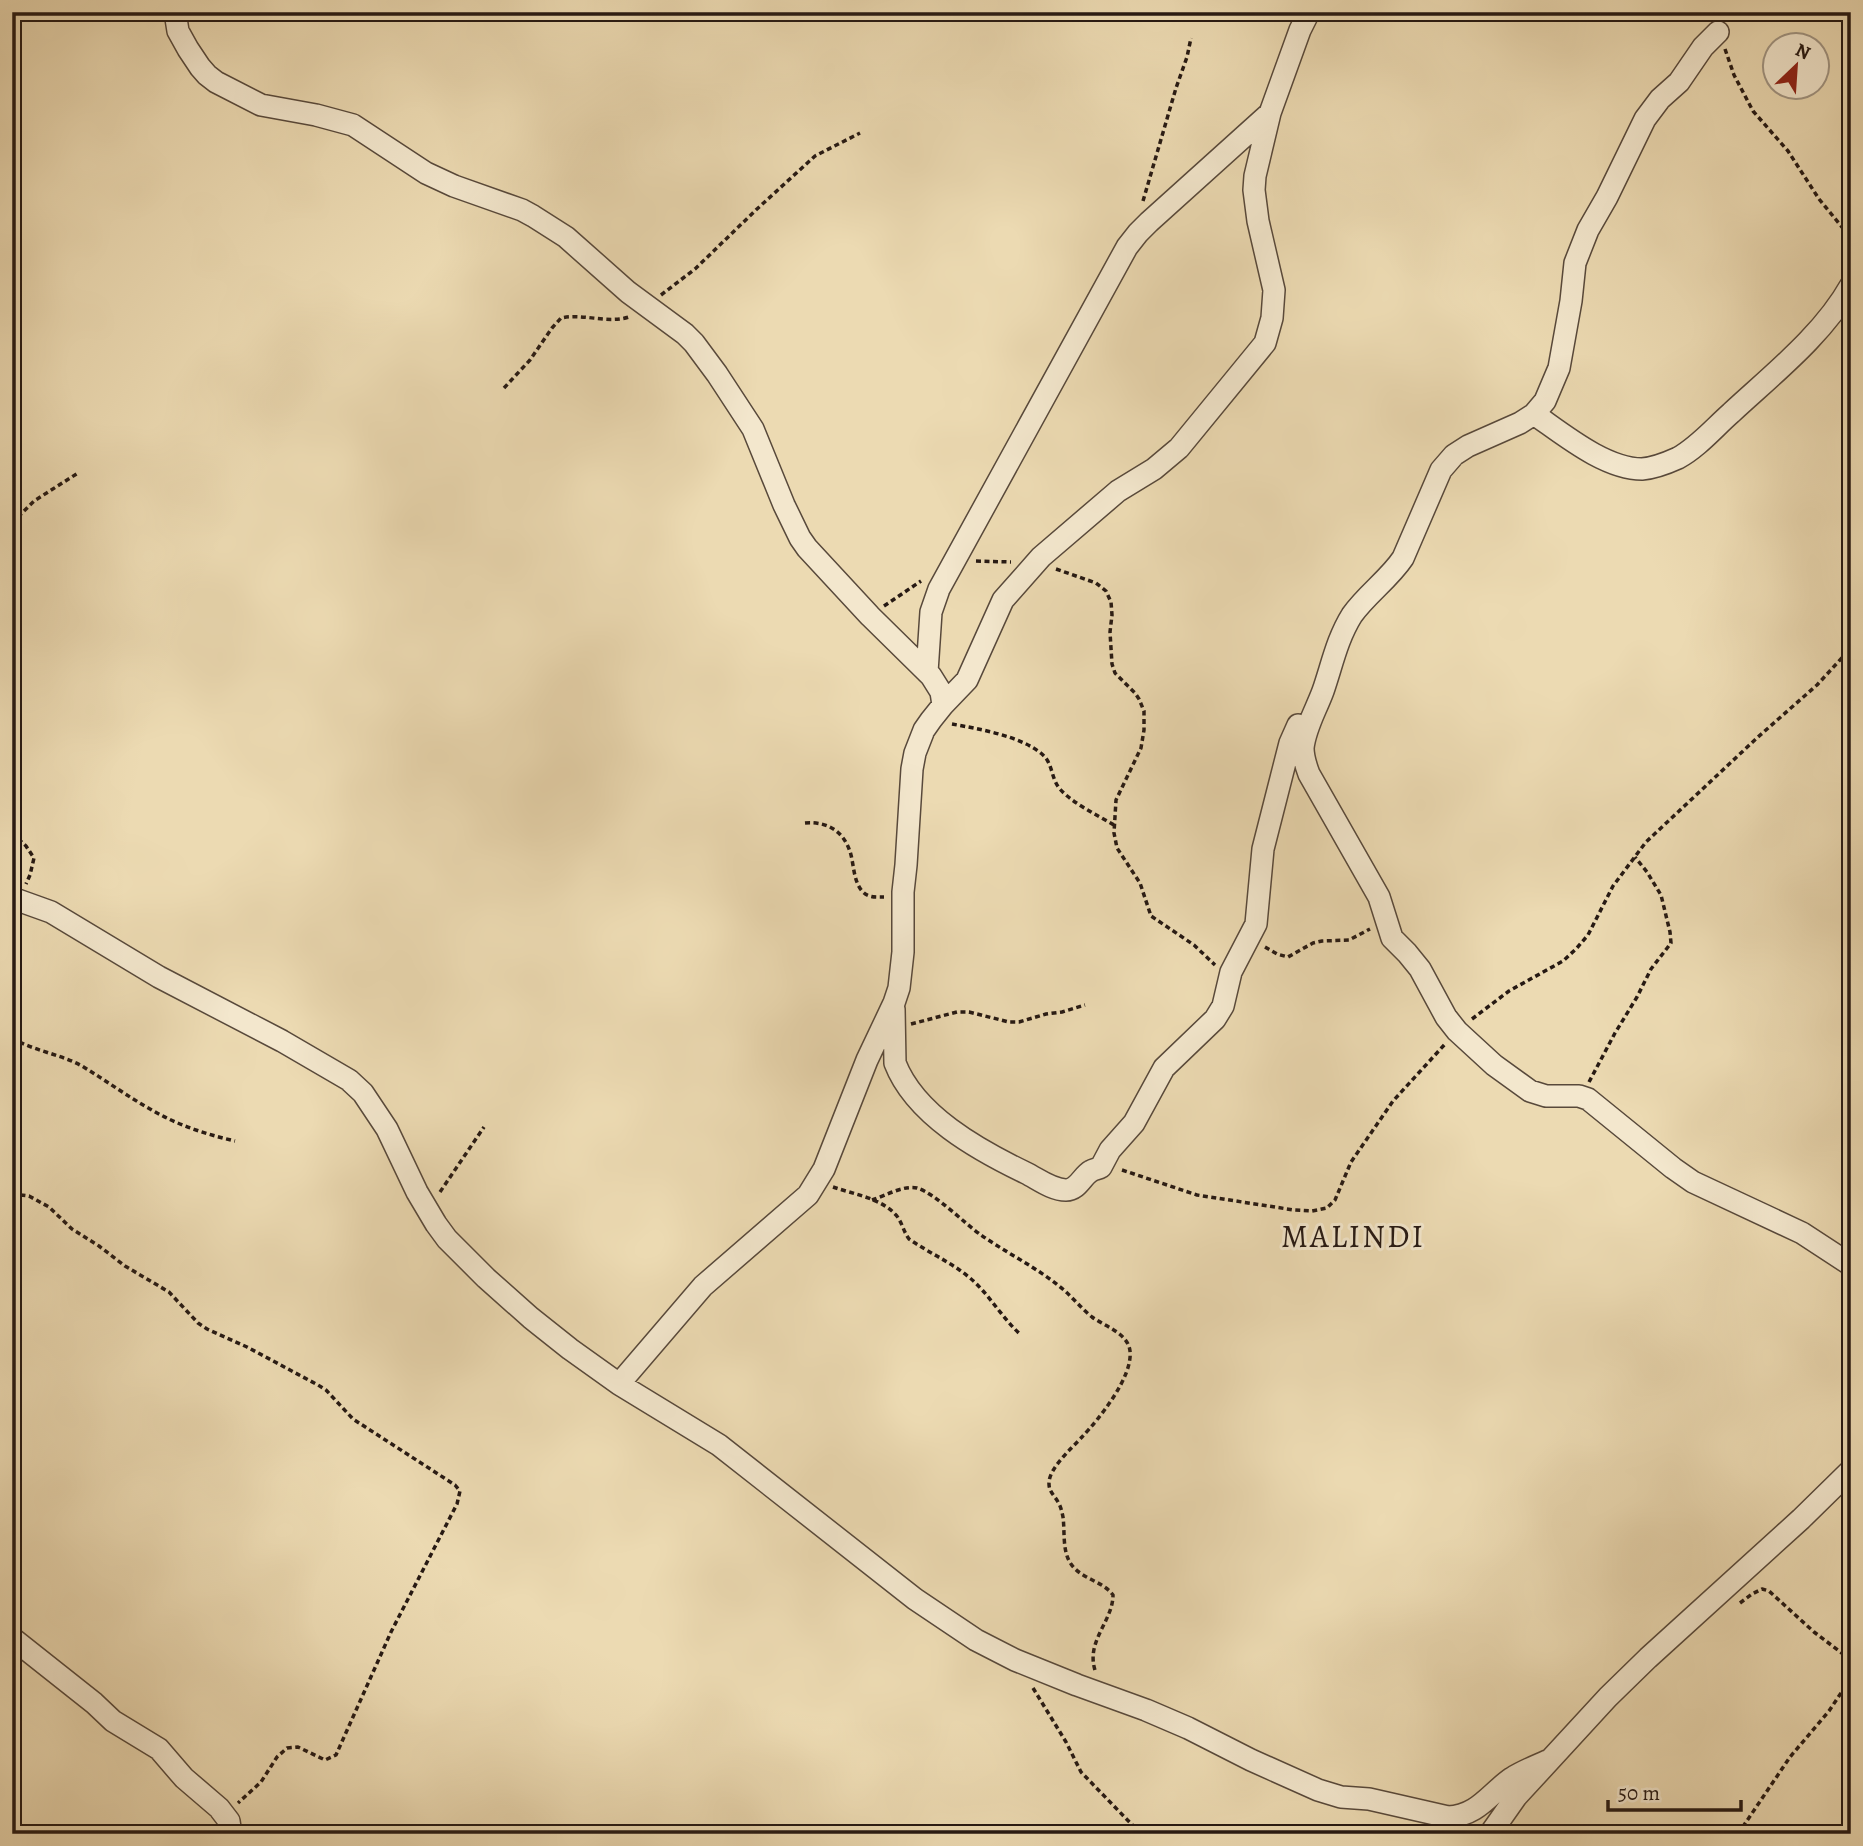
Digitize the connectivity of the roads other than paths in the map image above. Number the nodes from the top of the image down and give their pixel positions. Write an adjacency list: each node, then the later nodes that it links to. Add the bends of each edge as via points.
1 (175, 12): 7 (street, via 188,49 216,82 261,105 353,125 426,173 533,216 566,237 685,334 718,374 753,429 807,548)
2 (1309, 12): 4 (street)
3 (1717, 32): 6 (street, via 1645,118 1588,230 1575,263 1559,368)
4 (1270, 113): 7 (street, via 1127,247 939,589 931,612); 9 (street, via 1254,190 1273,290 1265,343 1179,448 1118,491 1034,565 1003,600 967,680)
5 (1851, 285): 6 (street, via 1835,310 1786,362 1705,438 1661,466 1624,466 1595,455)
6 (1534, 414): 8 (street, via 1468,446 1441,470 1403,558 1348,622)
7 (927, 673): 9 (street, via 941,692)
8 (1318, 702): 11 (street, via 1296,728 1290,743 1263,849 1256,924 1229,979 1220,1011 1164,1068 1134,1123 1102,1166 1088,1172 1075,1187 1057,1188 1012,1167 928,1111 898,1072); 12 (street, via 1303,750 1309,774 1379,897 1391,938 1420,969 1438,1006 1457,1031 1530,1091 1546,1097 1582,1097 1693,1182 1779,1221)
9 (937, 712): 11 (street, via 921,738 912,769 902,952)
10 (15, 899): 13 (street, via 51,912 159,977 349,1080 394,1139 417,1192 447,1239 530,1318)
11 (894, 1003): 13 (street, via 814,1187 703,1286)
12 (1851, 1265)
13 (619, 1384): 16 (street, via 719,1445 915,1599 976,1640 1188,1728 1318,1790 1457,1817 1477,1808 1512,1778)
14 (1851, 1470): 16 (street, via 1648,1658)
15 (12, 1638): 17 (street, via 113,1721 159,1749 219,1808)
16 (1547, 1761): 18 (street)
17 (232, 1834)
18 (1490, 1834)

